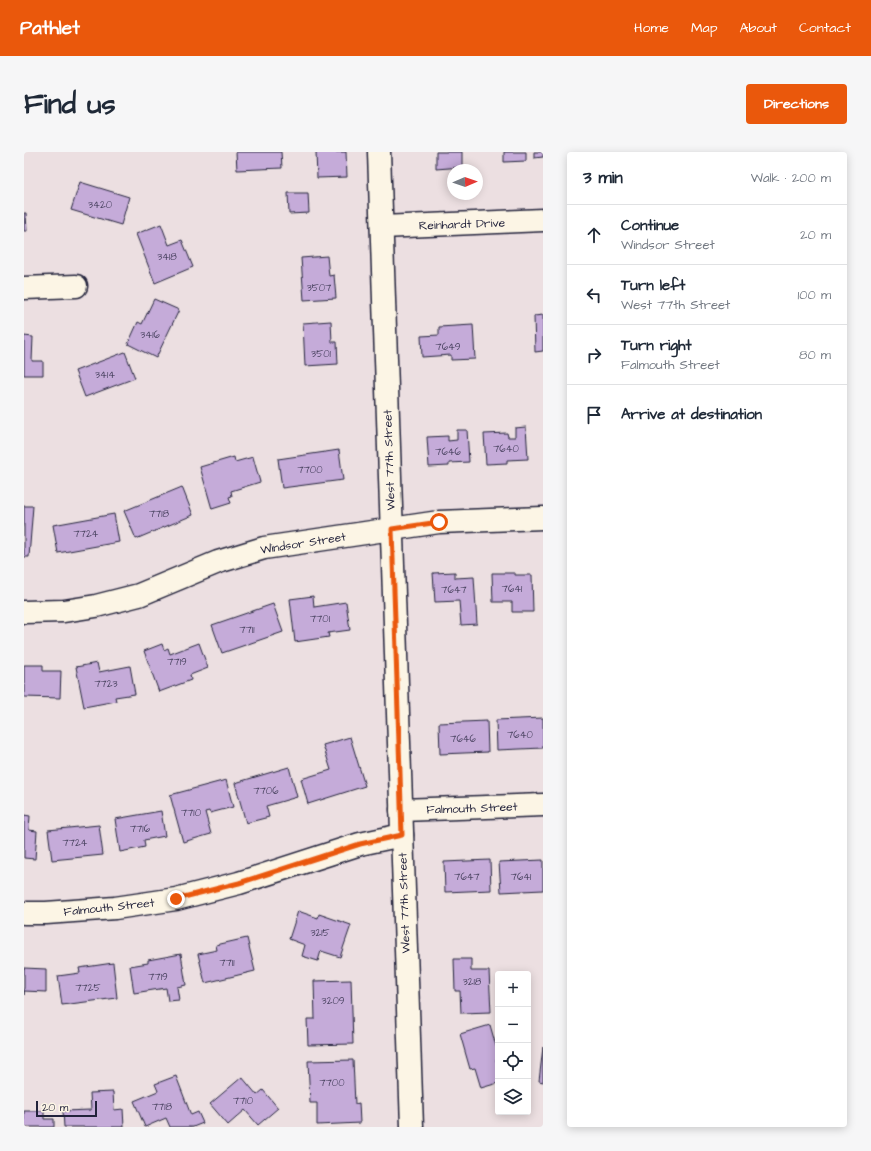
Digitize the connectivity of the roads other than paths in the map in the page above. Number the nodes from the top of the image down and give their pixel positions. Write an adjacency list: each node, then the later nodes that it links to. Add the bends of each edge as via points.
1 (379, 152): 3 (street, West 77th Street)
2 (543, 220): 3 (street, Reinhardt Drive)
3 (382, 227): 7 (street, West 77th Street)
4 (76, 286): 5 (street)
5 (24, 288)
6 (543, 518): 7 (street, Windsor Street, via 439,522)
7 (392, 529): 8 (street, Windsor Street, via 264,548 218,562 138,595 96,606 64,612); 10 (street, West 77th Street)
8 (24, 612)
9 (543, 805): 10 (street, Falmouth Street)
10 (401, 810): 11 (street, West 77th Street)
11 (402, 835): 12 (street, Falmouth Street, via 360,844 239,883 176,899 115,908); 13 (street, West 77th Street)
12 (24, 913)
13 (412, 1127)

